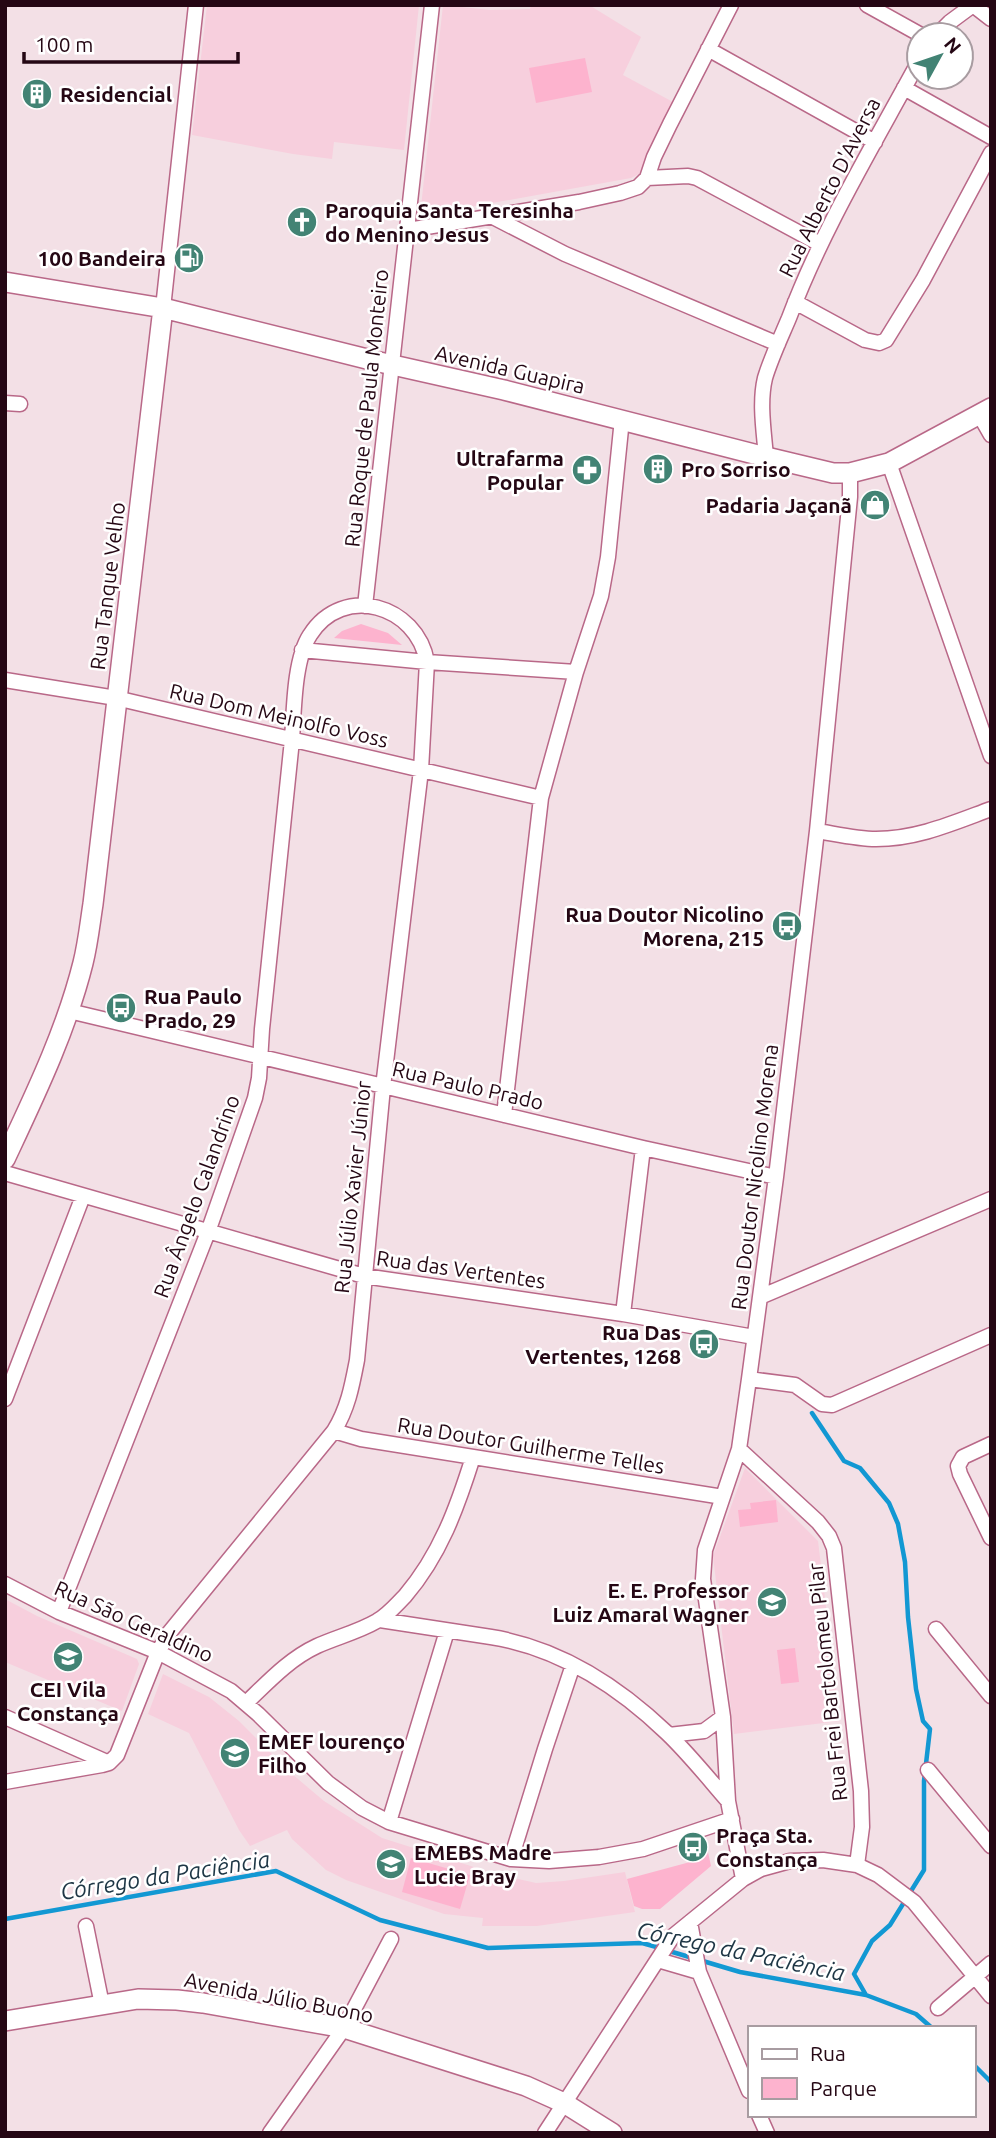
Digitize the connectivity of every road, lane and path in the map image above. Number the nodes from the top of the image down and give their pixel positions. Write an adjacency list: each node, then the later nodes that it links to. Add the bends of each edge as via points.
1 (196, 5): 20 (street, Rua Tanque Velho)
2 (432, 5): 16 (street, Rua Roque de Paula Monteiro)
3 (731, 5): 9 (street)
4 (867, 5): 8 (street)
5 (973, 5): 6 (street); 7 (street)
6 (991, 19)
7 (951, 21)
8 (905, 27)
9 (708, 49): 12 (street); 14 (street)
10 (904, 88): 11 (street); 12 (street, Rua Alberto D'Aversa)
11 (991, 137)
12 (876, 142): 17 (street, Rua Alberto D'Aversa)
13 (991, 153): 19 (street, via 886,340 864,340)
14 (647, 178): 15 (street, via 620,194); 17 (street, via 697,178)
15 (491, 216): 16 (street); 21 (street, via 565,254)
16 (408, 230): 22 (street, Rua Roque de Paula Monteiro)
17 (820, 244): 19 (street, Rua Alberto D'Aversa)
18 (5, 282): 20 (street, Avenida Guapira)
19 (795, 302): 21 (street, Rua Alberto D'Aversa)
20 (163, 308): 22 (street, Avenida Guapira); 36 (street, Rua Tanque Velho)
21 (778, 344): 28 (street, Rua Alberto D'Aversa, via 765,378 762,418)
22 (392, 365): 26 (street, Avenida Guapira); 31 (street, Rua Roque de Paula Monteiro)
23 (5, 403): 24 (street)
24 (20, 404)
25 (985, 411): 27 (street); 29 (street, Avenida Guapira)
26 (622, 419): 28 (street, Avenida Guapira); 34 (street, via 606,570)
27 (991, 435)
28 (766, 457): 30 (street, Avenida Guapira)
29 (889, 463): 30 (street, Avenida Guapira); 38 (street)
30 (850, 473): 42 (street, Rua Doutor Nicolino Morena)
31 (365, 606): 32 (street, via 325,618); 33 (street, via 387,610 406,622 420,640)
32 (302, 650): 33 (street); 37 (street, Rua Ângelo Calandrino)
33 (426, 662): 34 (street); 39 (street, Rua Júlio Xavier Júnior)
34 (576, 672): 40 (street)
35 (5, 680): 36 (street, Rua Dom Meinolfo Voss)
36 (116, 698): 37 (street, Rua Dom Meinolfo Voss); 43 (street, Rua Tanque Velho, via 93,904 84,961)
37 (292, 740): 39 (street, Rua Dom Meinolfo Voss); 44 (street, Rua Ângelo Calandrino)
38 (991, 756)
39 (421, 771): 40 (street, Rua Dom Meinolfo Voss); 45 (street, Rua Júlio Xavier Júnior)
40 (541, 799): 46 (street)
41 (991, 809): 42 (street, via 925,833 893,838)
42 (817, 831): 50 (street, Rua Doutor Nicolino Morena)
43 (69, 1011): 44 (street, Rua Paulo Prado); 48 (street, Rua Tanque Velho)
44 (260, 1057): 45 (street, Rua Paulo Prado); 53 (street, Rua Ângelo Calandrino, via 255,1098)
45 (383, 1087): 46 (street, Rua Paulo Prado); 54 (street, Rua Júlio Xavier Júnior)
46 (504, 1115): 47 (street, Rua Paulo Prado)
47 (643, 1149): 50 (street, Rua Paulo Prado); 56 (street)
48 (5, 1158)
49 (5, 1173): 51 (street, Rua das Vertentes)
50 (776, 1177): 55 (street, Rua Doutor Nicolino Morena)
51 (83, 1196): 53 (street, Rua das Vertentes); 60 (street)
52 (991, 1199): 55 (street)
53 (208, 1232): 54 (street, Rua das Vertentes); 68 (street, Rua Ângelo Calandrino)
54 (365, 1276): 56 (street, Rua das Vertentes); 61 (street, Rua Júlio Xavier Júnior, via 350,1397)
55 (760, 1297): 58 (street, Rua Doutor Nicolino Morena)
56 (622, 1314): 58 (street, Rua das Vertentes)
57 (991, 1335): 59 (street, via 832,1405 822,1404 795,1385)
58 (754, 1337): 59 (street, Rua Doutor Nicolino Morena)
59 (749, 1379): 63 (street, Rua Doutor Nicolino Morena)
60 (5, 1399)
61 (334, 1431): 64 (street, Rua Doutor Guilherme Telles); 72 (street, Rua Júlio Xavier Júnior)
62 (991, 1444): 66 (street, via 963,1457 958,1466)
63 (739, 1449): 65 (street, Rua Doutor Nicolino Morena); 87 (street, Rua Frei Bartolomeu Pilar, via 818,1522 834,1548 861,1791)
64 (472, 1457): 65 (street, Rua Doutor Guilherme Telles); 69 (street, via 459,1502 433,1558)
65 (723, 1497): 77 (street, Rua Doutor Nicolino Morena, via 705,1550 703,1579)
66 (991, 1538)
67 (5, 1584): 68 (street, Rua São Geraldino)
68 (60, 1612): 72 (street, Rua São Geraldino)
69 (380, 1620): 71 (street); 75 (street, via 301,1655)
70 (936, 1629): 74 (street)
71 (447, 1632): 73 (street, via 492,1637); 84 (street)
72 (158, 1652): 75 (street, Rua São Geraldino); 79 (street, Rua Júlio Xavier Júnior, via 121,1747)
73 (573, 1665): 78 (street, via 613,1688); 86 (street)
74 (991, 1696)
75 (246, 1703): 84 (street, Rua São Geraldino, via 328,1783)
76 (5, 1717): 79 (street)
77 (723, 1717): 78 (street, via 704,1731); 82 (street, Rua Doutor Nicolino Morena)
78 (669, 1735): 82 (street)
79 (106, 1764): 81 (street)
80 (928, 1770): 85 (street)
81 (5, 1782)
82 (728, 1801): 83 (street, Rua Doutor Nicolino Morena)
83 (732, 1819): 86 (street, Rua São Geraldino, via 643,1849 599,1857); 88 (street, Rua Doutor Nicolino Morena)
84 (389, 1822): 86 (street, Rua São Geraldino)
85 (991, 1846)
86 (511, 1859)
87 (857, 1865): 88 (street, via 790,1861); 95 (street, via 878,1874 914,1902)
88 (743, 1879): 90 (street)
89 (86, 1926): 97 (street)
90 (684, 1926): 92 (street); 94 (street, via 693,1938)
91 (391, 1938): 100 (street)
92 (659, 1958): 94 (street); 102 (street)
93 (991, 1964): 95 (street)
94 (699, 1970): 101 (street)
95 (975, 1977): 96 (street); 98 (street)
96 (991, 1996)
97 (102, 2005): 99 (street, Avenida Júlio Buono); 100 (street, Avenida Júlio Buono, via 138,1999 177,2000)
98 (937, 2008)
99 (5, 2021)
100 (344, 2028): 102 (street, Avenida Júlio Buono, via 526,2086); 103 (street)
101 (748, 2089)
102 (564, 2103): 104 (street); 105 (street, Avenida Júlio Buono)
103 (270, 2133)
104 (545, 2133)
105 (612, 2133)

